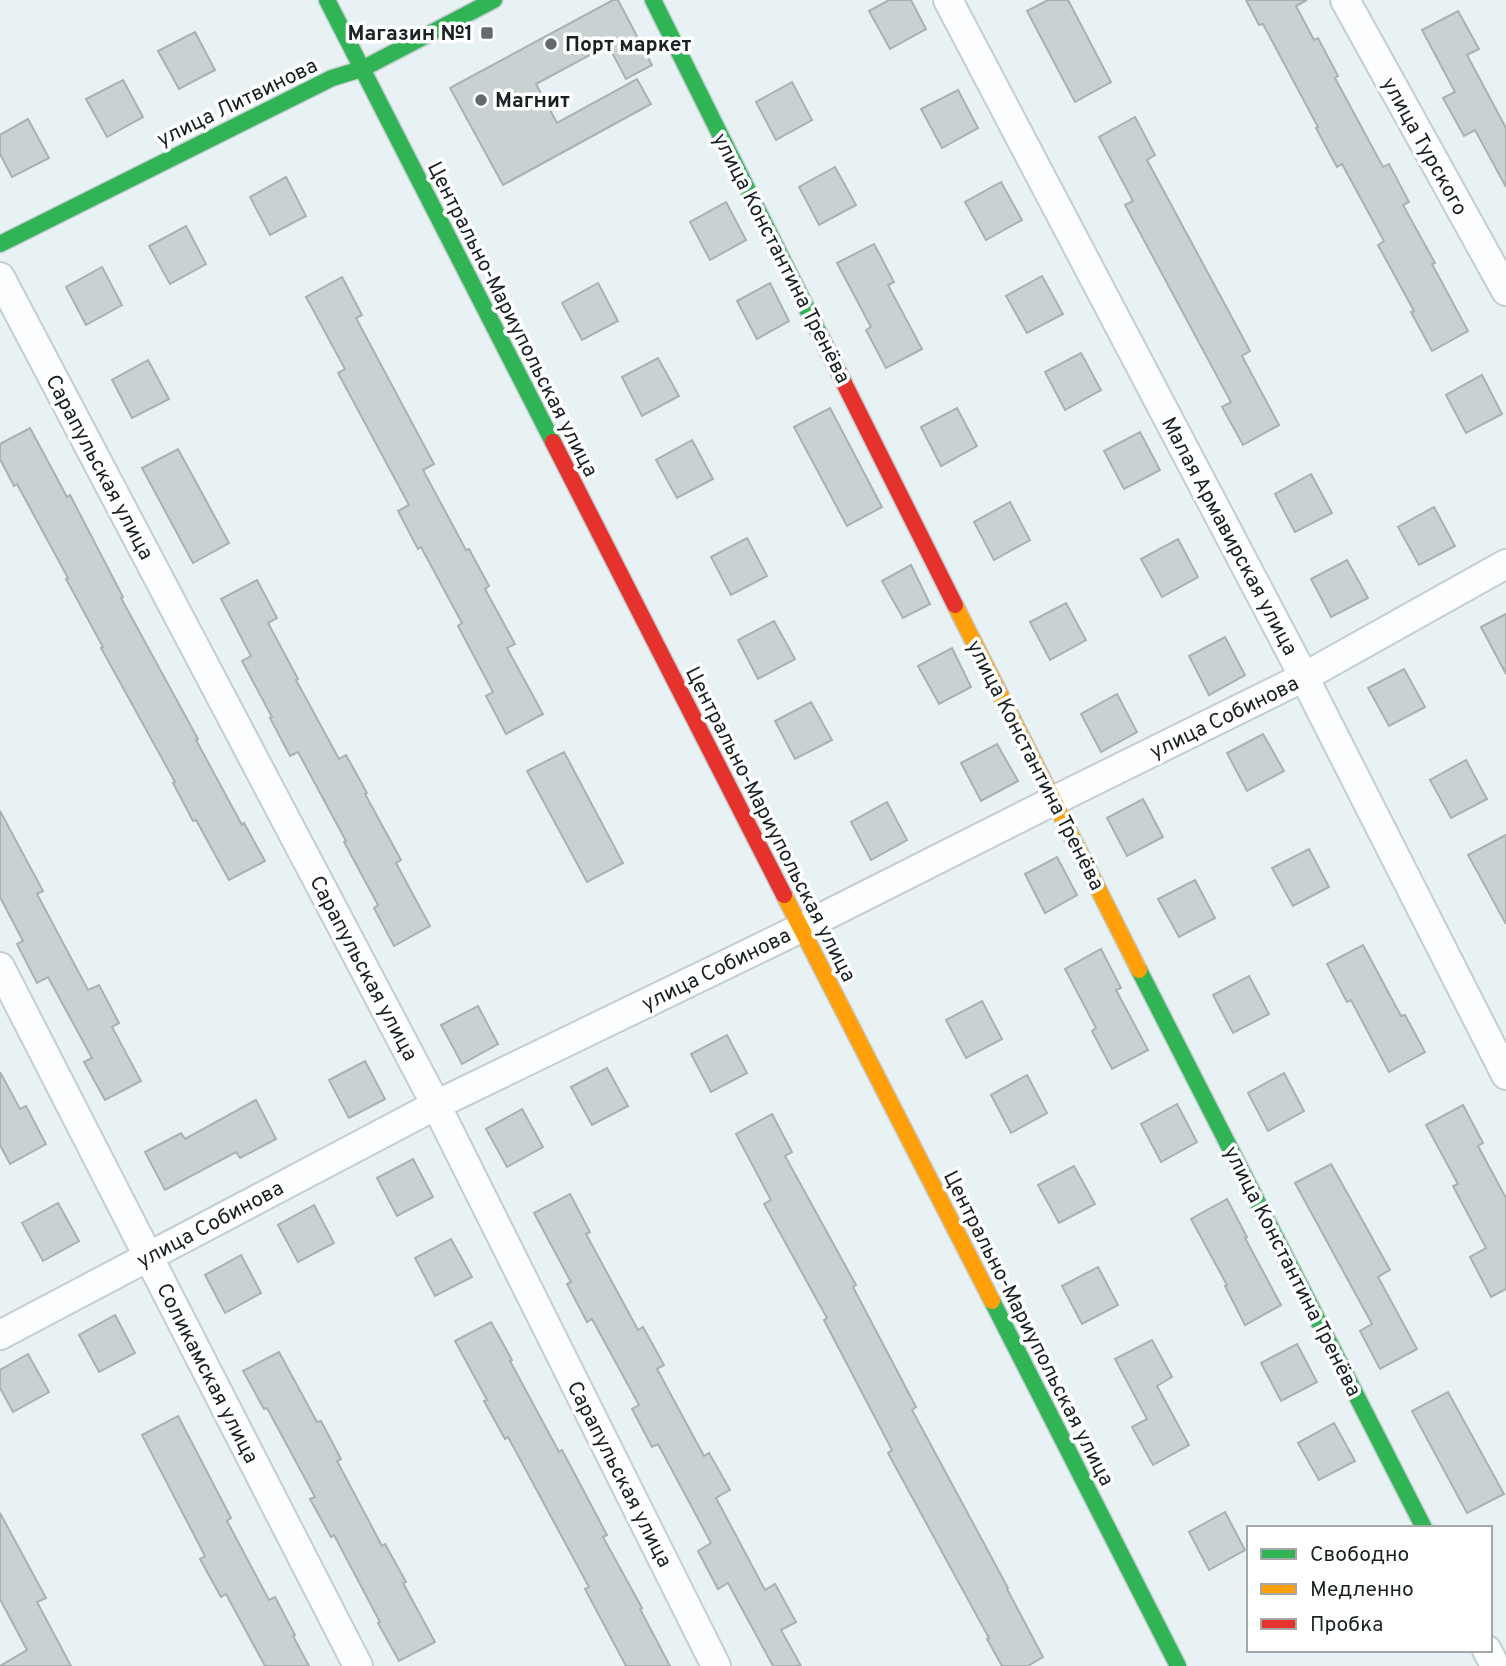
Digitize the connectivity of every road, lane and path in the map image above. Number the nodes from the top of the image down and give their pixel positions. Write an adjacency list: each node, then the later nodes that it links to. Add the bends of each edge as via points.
1 (327, 0): 6 (street, Центрально-Мариупольская улица)
2 (494, 0): 6 (street, улица Литвинова)
3 (653, 0): 12 (street, улица Константина Тренёва)
4 (948, 0): 11 (street, Малая Армавирская улица)
5 (1345, 0): 9 (street, улица Турского)
6 (362, 69): 7 (street, улица Литвинова, via 332,78); 13 (street, Центрально-Мариупольская улица)
7 (0, 244)
8 (0, 277): 16 (street, Сарапульская улица)
9 (1506, 291)
10 (1506, 564): 11 (street, улица Собинова)
11 (1304, 677): 12 (street, улица Собинова); 15 (street, Малая Армавирская улица)
12 (1054, 801): 13 (street, улица Собинова); 19 (street, улица Константина Тренёва)
13 (801, 928): 16 (street, улица Собинова); 22 (street, Центрально-Мариупольская улица)
14 (0, 967): 17 (street, Соликамская улица)
15 (1506, 1075)
16 (436, 1105): 17 (street, улица Собинова); 21 (street, Сарапульская улица)
17 (148, 1256): 18 (street, улица Собинова); 20 (street, Соликамская улица)
18 (0, 1335)
19 (1423, 1526)
20 (358, 1666)
21 (716, 1666)
22 (1178, 1666)

